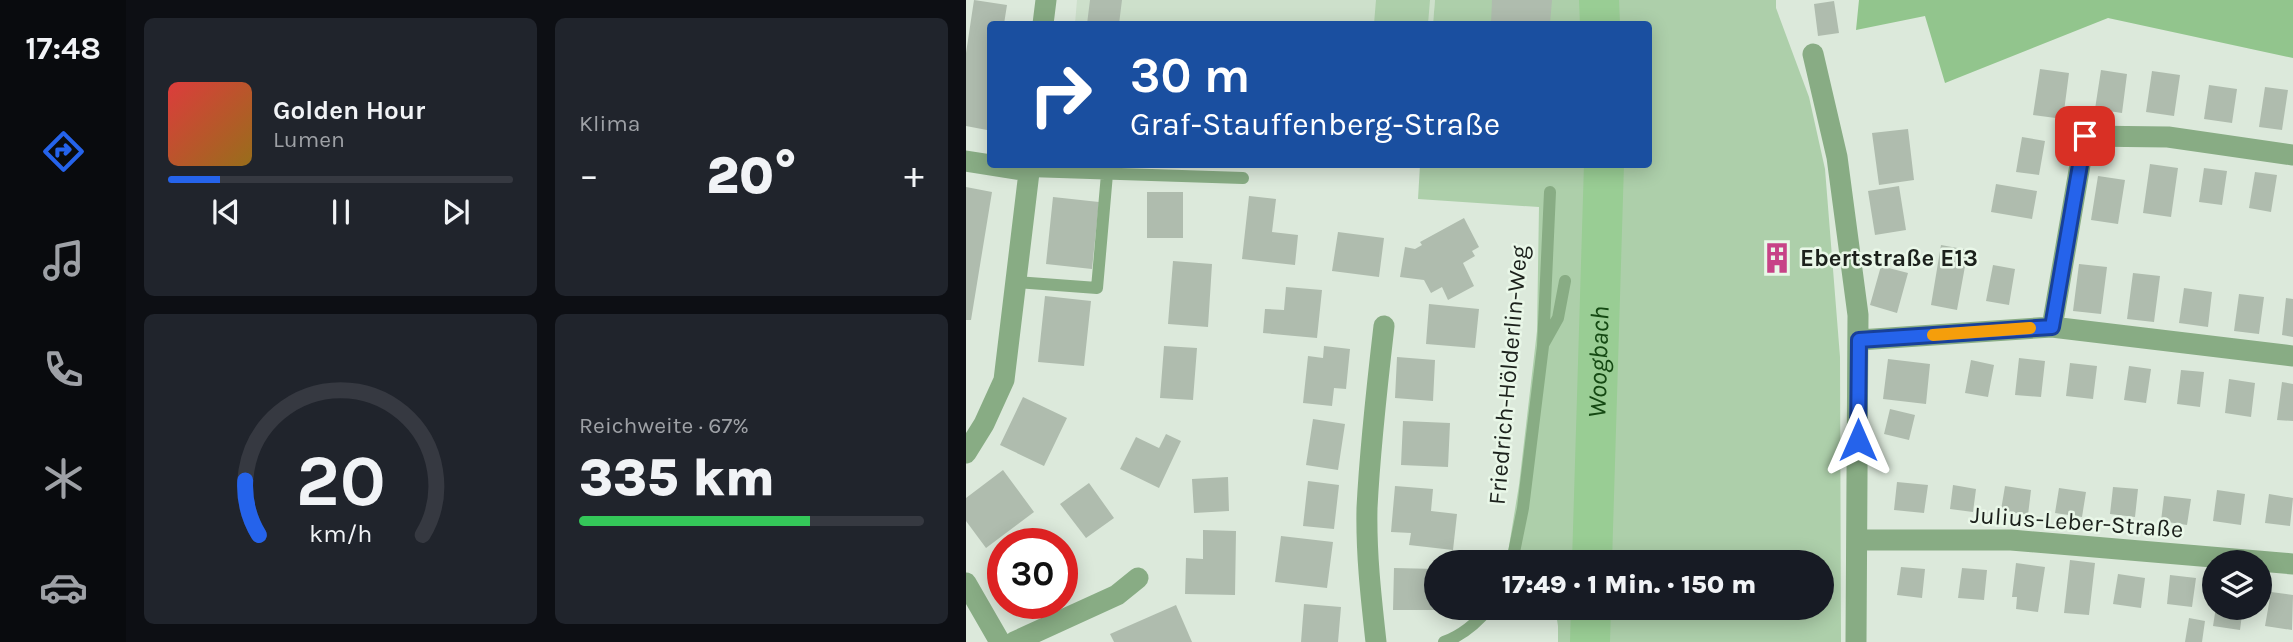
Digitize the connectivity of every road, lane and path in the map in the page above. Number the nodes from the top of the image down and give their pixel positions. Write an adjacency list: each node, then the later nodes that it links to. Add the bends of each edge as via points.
1 (1046, 0): 2 (street)
2 (1043, 21)
3 (1813, 54): 16 (street, via 1837,158)
4 (2293, 155): 15 (street, via 2168,137 2085,136)
5 (966, 161): 6 (street)
6 (987, 163)
7 (1029, 168): 9 (lane); 13 (street)
8 (1192, 170): 9 (lane); 10 (lane)
9 (1107, 174): 13 (lane, via 1097,288)
10 (1243, 178)
11 (1550, 192): 17 (lane, Friedrich-Hölderlin-Weg)
12 (1565, 281): 17 (lane, via 1558,318)
13 (1016, 282): 19 (street, via 1004,380)
14 (1384, 326): 28 (street, via 1367,510)
15 (2052, 327): 16 (street); 18 (street)
16 (1859, 340): 20 (street)
17 (1542, 346): 21 (lane, Friedrich-Hölderlin-Weg)
18 (2293, 356)
19 (966, 453)
20 (1858, 540): 22 (street, Julius-Leber-Straße, via 2011,540); 30 (street)
21 (1514, 550)
22 (2293, 564)
23 (1138, 578): 27 (street, via 1117,595)
24 (966, 583): 26 (street)
25 (1479, 620): 29 (lane)
26 (1000, 642)
27 (1014, 642)
28 (1376, 642)
29 (1444, 642)
30 (1856, 642)

